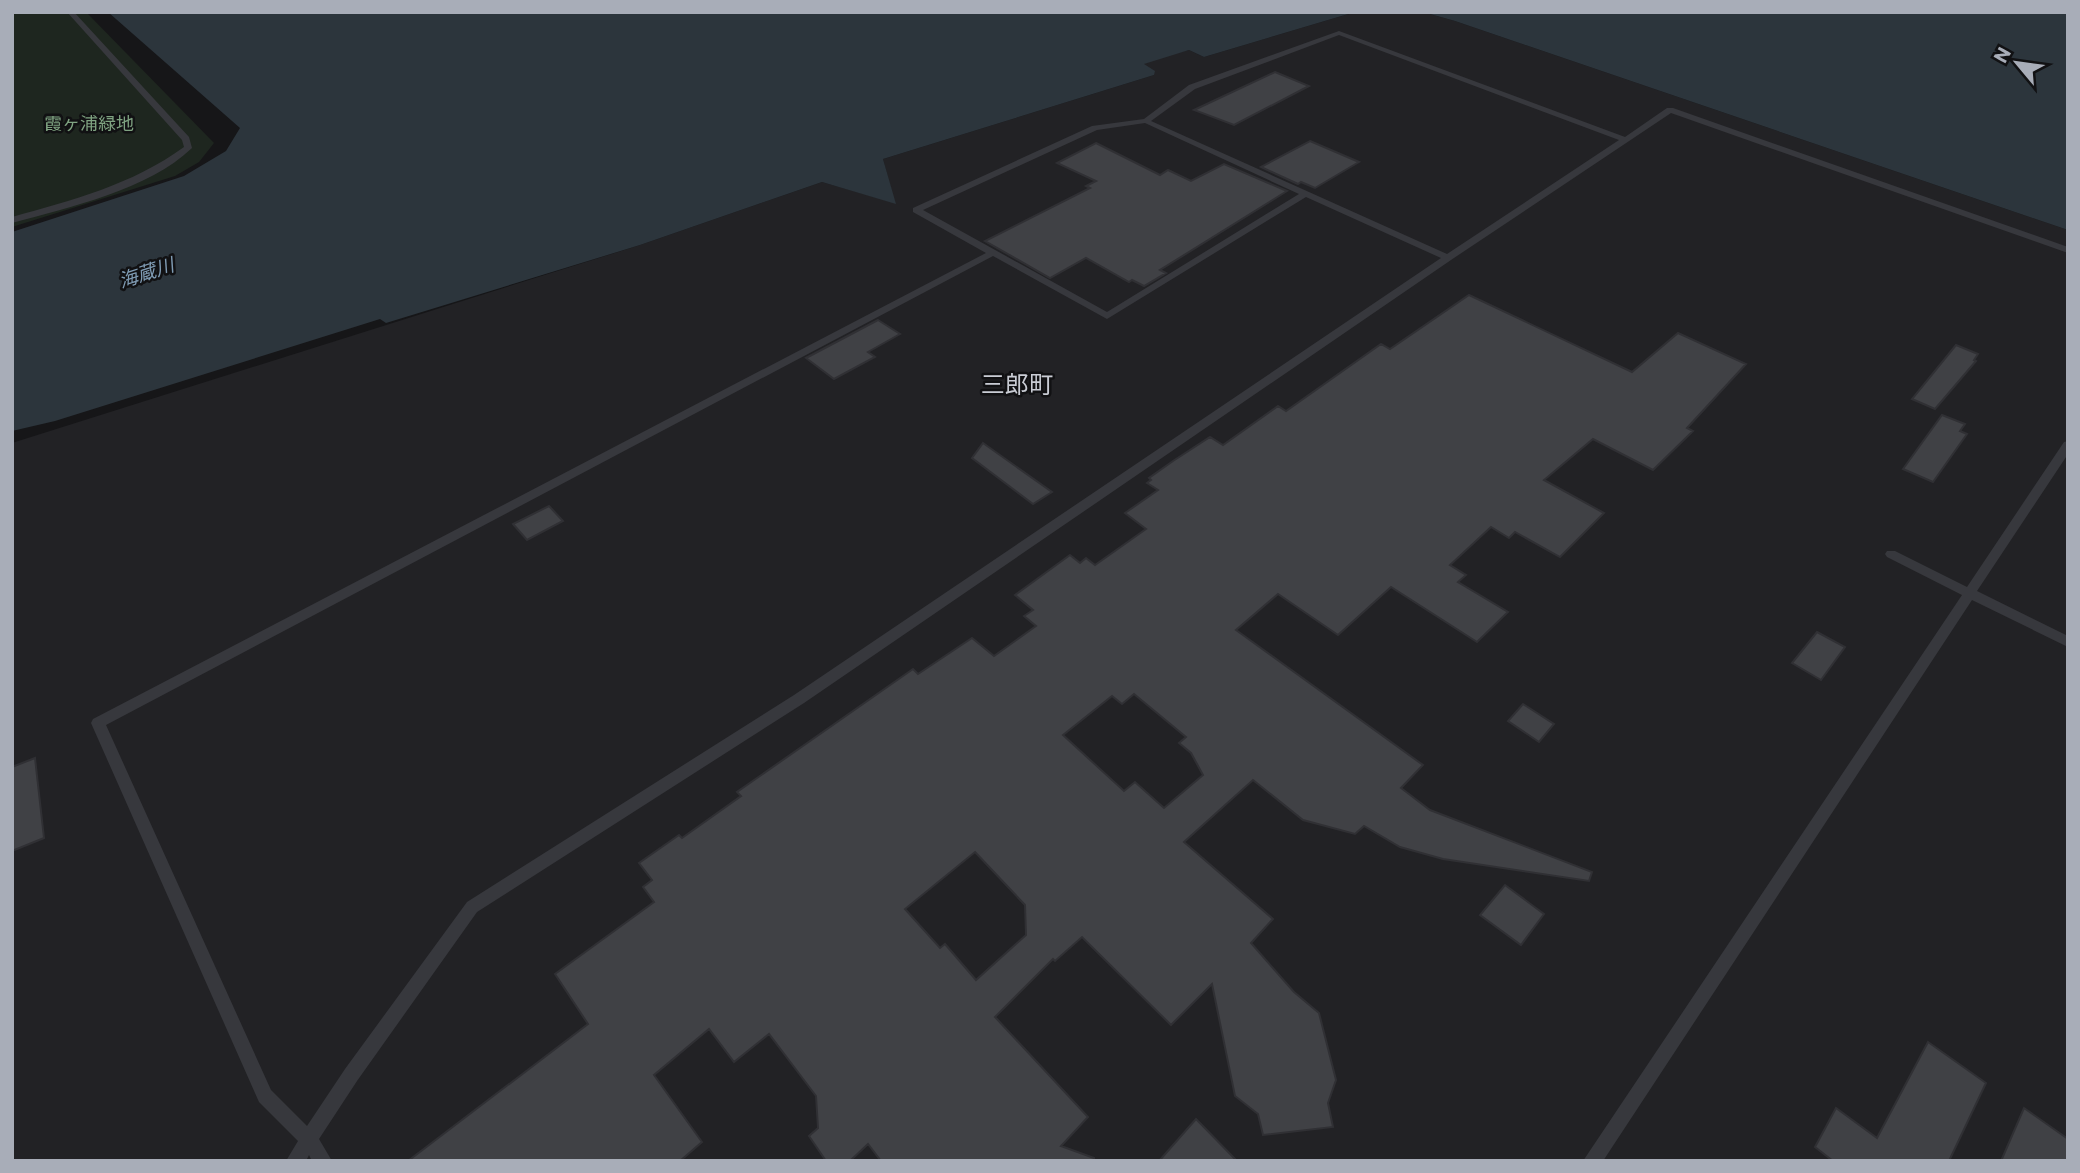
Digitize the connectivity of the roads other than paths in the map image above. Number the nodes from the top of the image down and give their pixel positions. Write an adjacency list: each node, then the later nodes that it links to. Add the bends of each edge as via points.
1 (70, 12): 5 (lane, via 186,139 188,148 168,165 132,181)
2 (1146, 121): 3 (lane, via 1192,87 1339,33); 4 (lane); 7 (lane, via 1095,128 916,210)
3 (1626, 140): 6 (lane, via 1670,110); 8 (lane)
4 (1306, 193): 7 (lane, via 1107,316); 8 (lane)
5 (12, 220)
6 (2068, 250)
7 (992, 253): 13 (lane, via 98,723 265,1096)
8 (1448, 257): 13 (lane, via 799,699 472,907 359,1064)
9 (2068, 445): 11 (lane)
10 (1891, 554): 11 (lane)
11 (1969, 593): 12 (lane); 16 (lane)
12 (2068, 642)
13 (310, 1141): 14 (lane); 15 (lane)
14 (295, 1161)
15 (323, 1161)
16 (1592, 1161)

